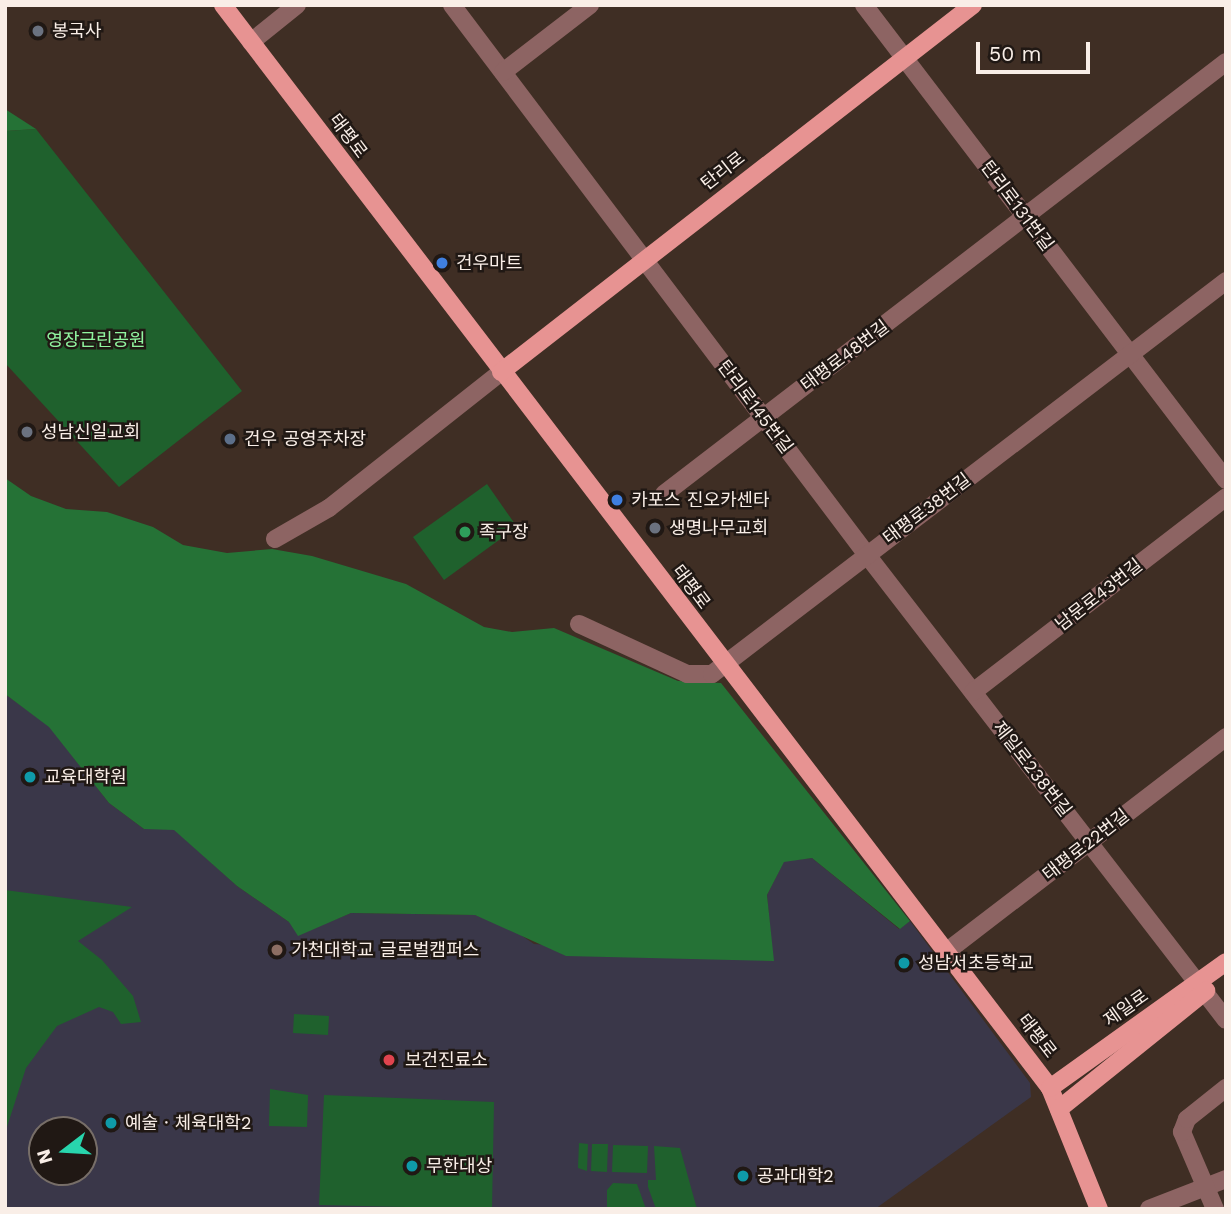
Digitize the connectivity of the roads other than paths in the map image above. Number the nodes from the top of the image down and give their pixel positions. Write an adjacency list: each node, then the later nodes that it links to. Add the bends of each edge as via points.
1 (223, 5): 7 (main road, 태평로)
2 (297, 5): 7 (street)
3 (452, 5): 10 (street, 탄리로145번길)
4 (590, 5): 10 (street)
5 (864, 5): 8 (street, 탄리로131번길)
6 (973, 5): 8 (main road, 탄리로)
7 (251, 42): 15 (main road, 태평로)
8 (904, 58): 11 (street, 탄리로131번길); 12 (main road, 탄리로)
9 (1226, 62): 11 (street, 태평로48번길)
10 (503, 72): 12 (street, 탄리로145번길)
11 (1025, 217): 14 (street, 탄리로131번길); 16 (street, 태평로48번길)
12 (644, 259): 15 (main road, 탄리로); 16 (street, 탄리로145번길)
13 (1226, 281): 14 (street, 태평로38번길)
14 (1130, 355): 17 (street, 탄리로131번길); 21 (street, 태평로38번길)
15 (501, 372): 20 (street, via 329,508); 23 (main road, 태평로)
16 (764, 418): 18 (street, 태평로48번길); 21 (street, 탄리로145번길)
17 (1226, 480)
18 (664, 494)
19 (1226, 497): 24 (street, 남문로43번길)
20 (275, 539)
21 (867, 555): 23 (street, 태평로38번길); 24 (street, 제일로238번길)
22 (579, 624): 23 (street, via 687,674 712,674)
23 (725, 666): 27 (main road, 태평로)
24 (973, 692): 26 (street, 제일로238번길)
25 (1226, 737): 26 (street, 태평로22번길)
26 (1090, 844): 27 (street, 태평로22번길); 30 (street, 제일로238번길)
27 (946, 953): 32 (main road, 태평로)
28 (1226, 962): 30 (main road, 제일로)
29 (1226, 976): 30 (main road, 제일로)
30 (1201, 988): 31 (street, 제일로238번길); 32 (main road, 제일로); 34 (main road, 제일로)
31 (1226, 1020)
32 (1050, 1088): 34 (main road, 태평로)
33 (1226, 1088): 36 (street, via 1187,1119 1182,1132)
34 (1059, 1109): 37 (main road, 태평로)
35 (1226, 1179): 36 (street)
36 (1205, 1186): 38 (street); 39 (street)
37 (1099, 1209)
38 (1149, 1209)
39 (1215, 1209)

